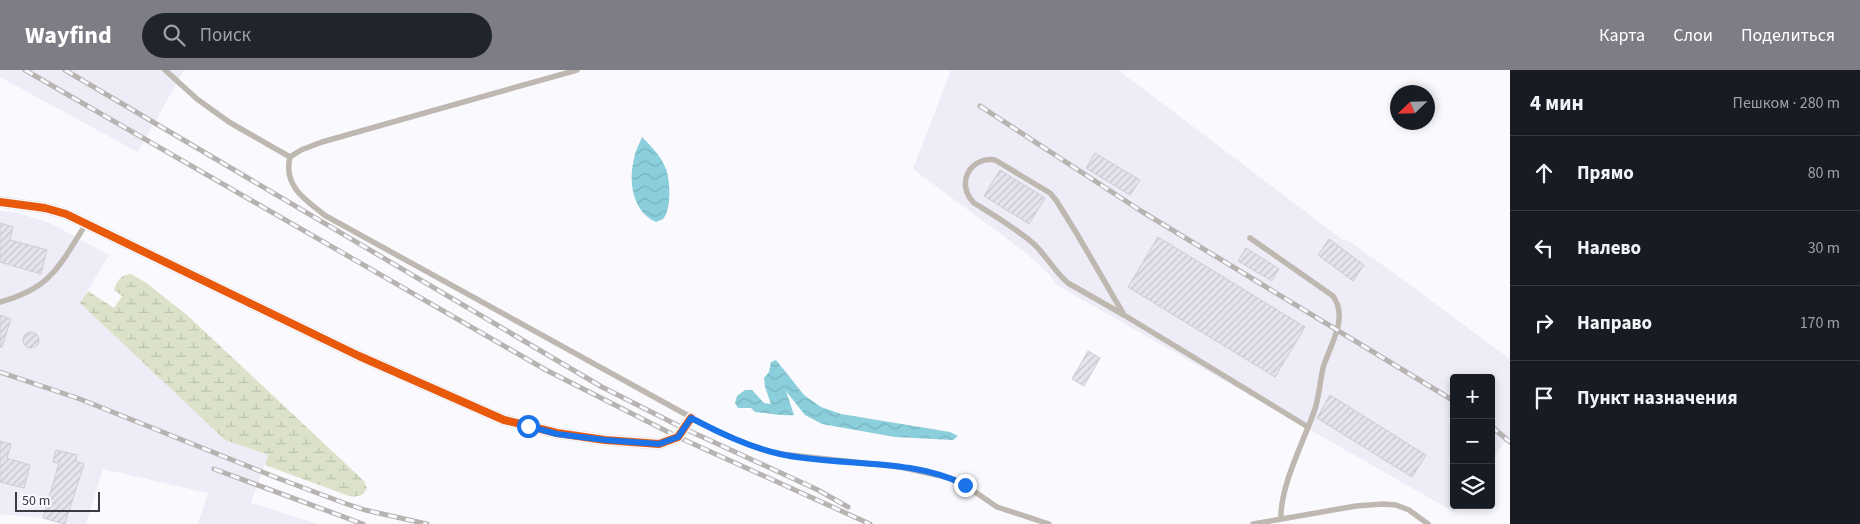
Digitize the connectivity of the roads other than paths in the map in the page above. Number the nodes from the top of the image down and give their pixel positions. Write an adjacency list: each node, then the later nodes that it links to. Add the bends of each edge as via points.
1 (165, 70): 3 (lane, via 229,122)
2 (577, 70): 3 (lane, via 322,142)
3 (290, 157): 9 (lane, via 287,168 291,182 299,194 326,216)
4 (0, 202): 5 (street, via 45,208)
5 (86, 224): 7 (lane, via 45,282); 9 (street, via 359,356 504,420 557,434 659,444 678,437)
6 (1250, 238): 10 (lane, via 1334,296 1339,305 1340,324 1323,369)
7 (0, 302)
8 (1124, 315): 8 (lane, via 1068,283 1024,236 974,203 965,191 964,183 971,169 980,161 995,160 1050,193); 10 (lane)
9 (691, 418): 12 (lane, via 737,440 780,454 900,467 950,478 997,507)
10 (1308, 427): 11 (lane, via 1282,499)
11 (1281, 518): 13 (lane); 14 (lane, via 1383,504 1403,508)
12 (1049, 524)
13 (1253, 524)
14 (1428, 524)

